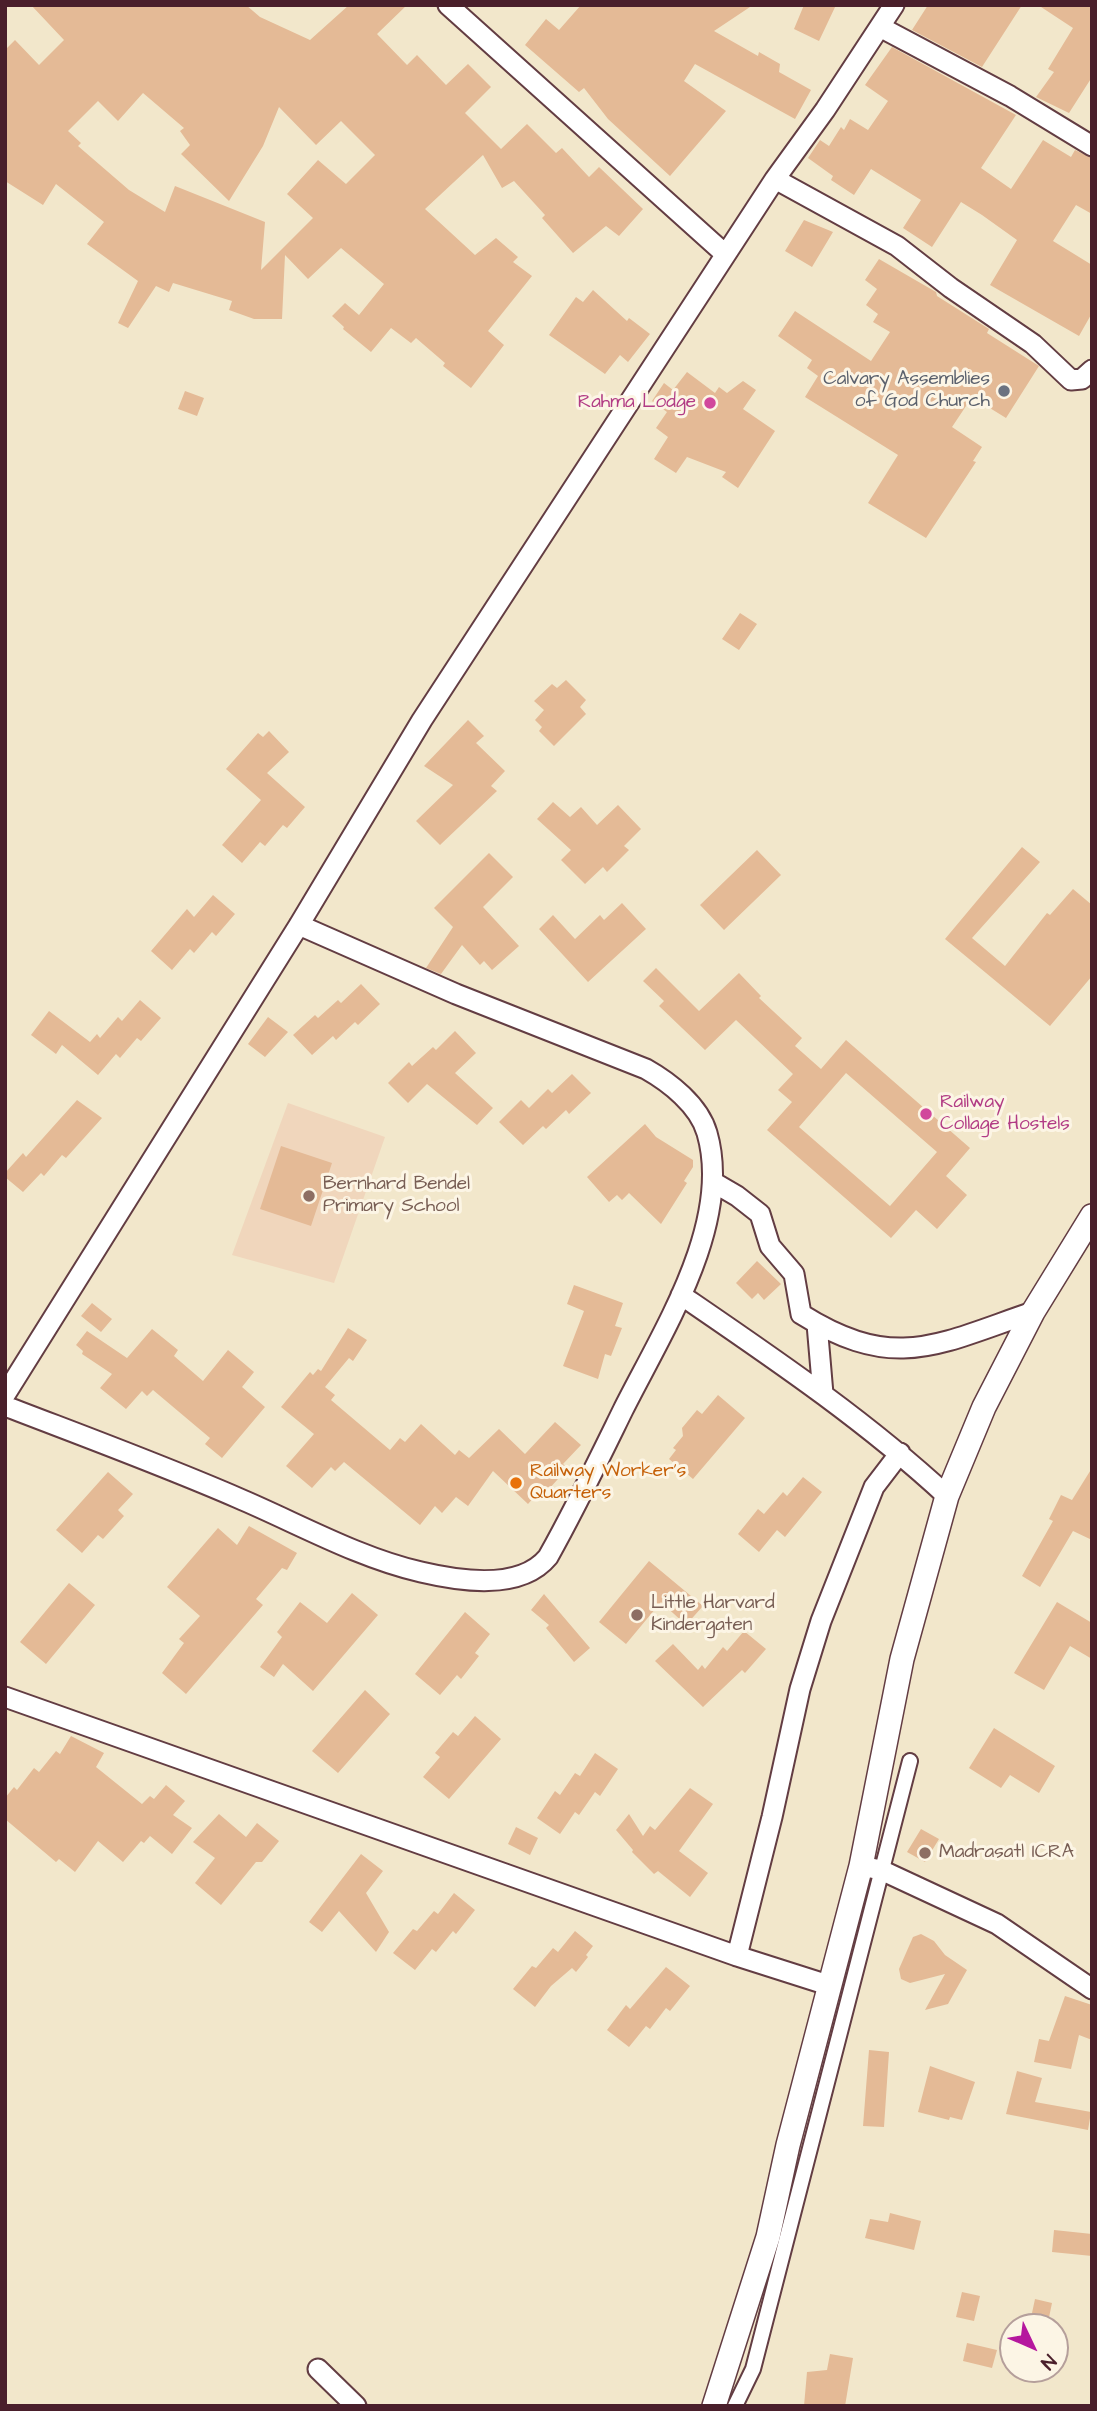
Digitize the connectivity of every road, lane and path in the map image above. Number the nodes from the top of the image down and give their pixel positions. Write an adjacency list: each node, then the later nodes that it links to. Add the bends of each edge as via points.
1 (448, 5): 6 (street)
2 (894, 5): 3 (street)
3 (880, 27): 4 (street); 5 (street)
4 (1092, 146)
5 (775, 178): 6 (street); 7 (street, via 897,246 1033,344 1071,380 1082,379)
6 (726, 254): 8 (street, via 470,644)
7 (1092, 370)
8 (299, 925): 9 (street, via 664,1079 696,1112 706,1131); 15 (street)
9 (713, 1182): 11 (street, via 701,1241); 13 (street, via 760,1214 770,1246 794,1274 801,1314)
10 (1092, 1216): 12 (street)
11 (681, 1295): 14 (street); 16 (street, via 548,1556 532,1570 505,1579 421,1572)
12 (1033, 1312): 13 (street, via 912,1350 873,1346); 18 (street, via 984,1407)
13 (817, 1324): 14 (street)
14 (823, 1394): 17 (street)
15 (5, 1395)
16 (5, 1406)
17 (900, 1452): 18 (street); 22 (street, via 874,1487 821,1621 800,1689)
18 (947, 1496): 21 (street, via 902,1659)
19 (5, 1697): 22 (street)
20 (910, 1761): 21 (street)
21 (871, 1868): 23 (street); 24 (street, via 997,1924); 28 (street, via 753,2369)
22 (737, 1956): 23 (street)
23 (828, 1985): 27 (street, via 768,2237)
24 (1092, 1989)
25 (318, 2369): 26 (street)
26 (356, 2406)
27 (714, 2406)
28 (735, 2406)

